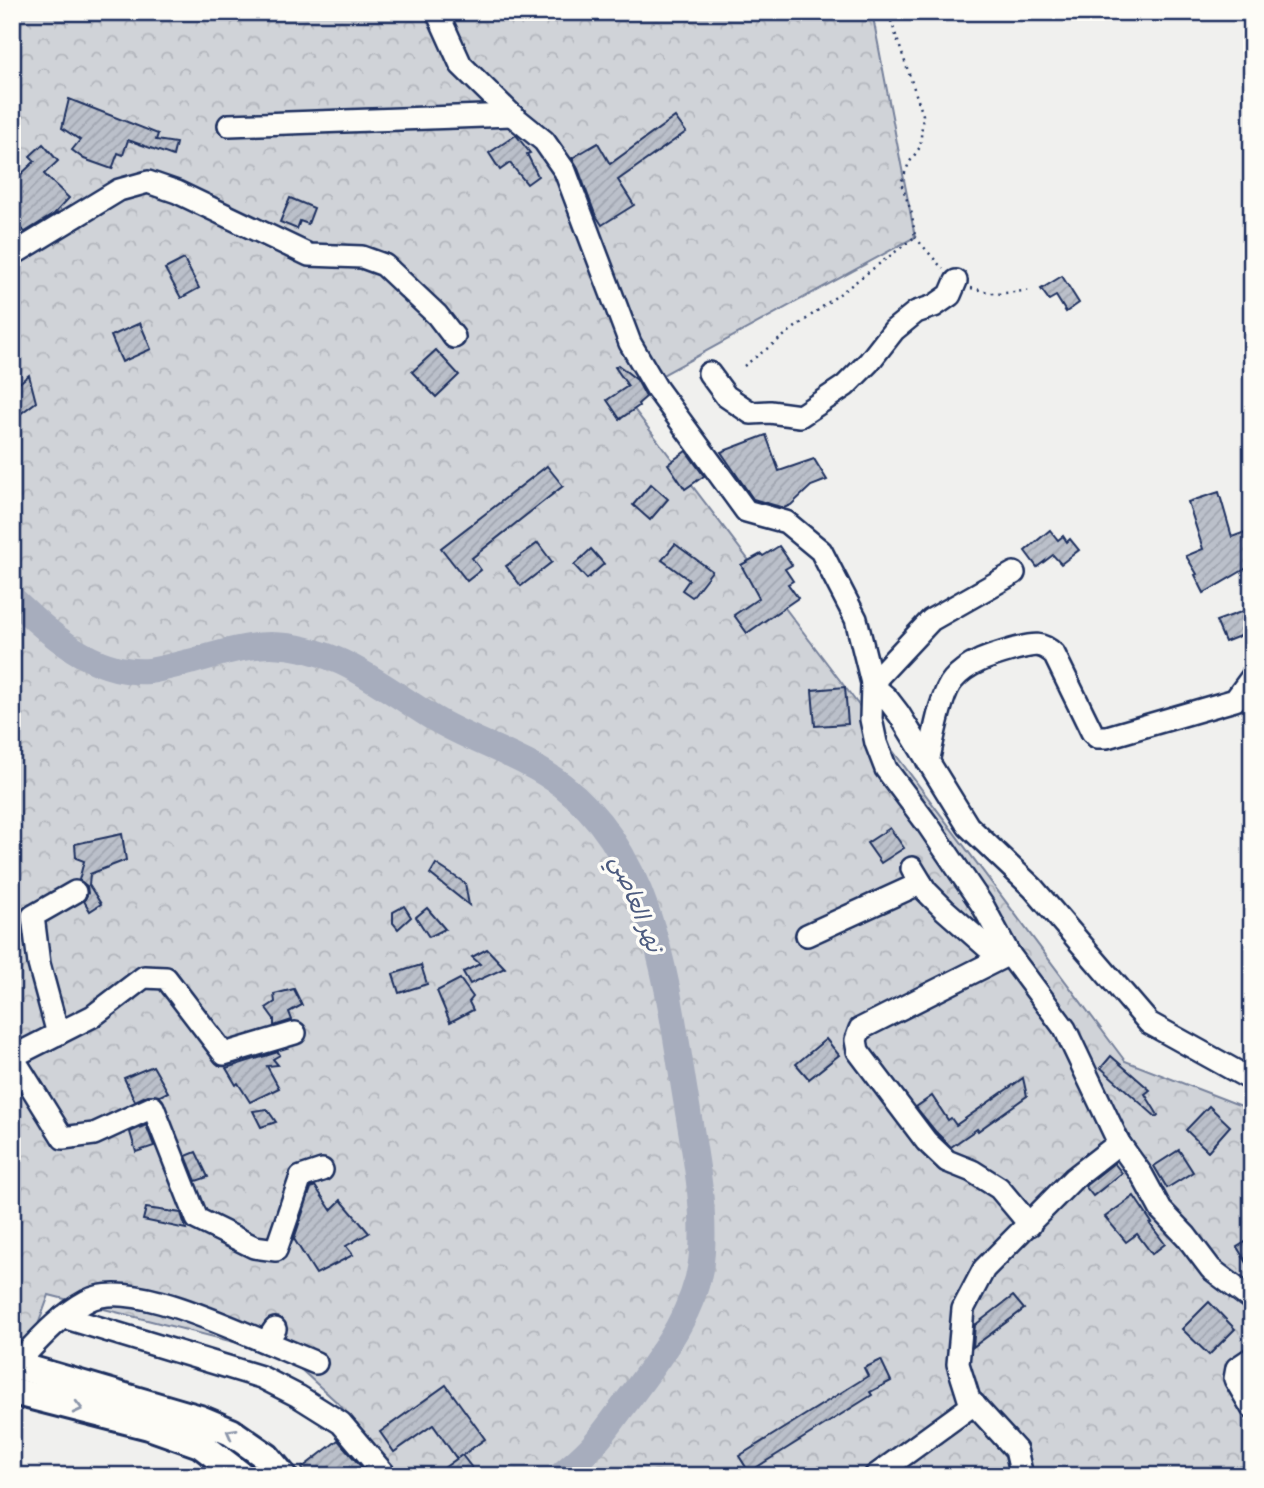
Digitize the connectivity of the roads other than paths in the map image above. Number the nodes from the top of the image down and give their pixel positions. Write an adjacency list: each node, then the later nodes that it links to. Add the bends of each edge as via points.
1 (436, 12): 2 (street, via 461,65)
2 (512, 116): 3 (street); 10 (street, via 544,141 565,171 630,343 657,388 746,511 786,522 821,551 856,620)
3 (229, 125)
4 (12, 255): 6 (street, via 119,190 148,182 309,255 362,257 384,265)
5 (956, 281): 7 (street, via 950,295 916,312 894,330 845,386 800,416 751,413 726,396)
6 (454, 337)
7 (709, 373)
8 (1014, 573): 10 (street, via 931,620)
9 (1252, 677): 11 (street, via 1235,700 1097,737 1054,654 1035,643 980,661 953,680)
10 (872, 684): 11 (street, via 899,714); 14 (street, via 871,719 886,769 976,896)
11 (928, 762): 18 (street, via 968,826 1032,888 1149,1023)
12 (75, 892): 15 (street, via 33,916 39,964)
13 (807, 935): 14 (street, via 917,875 944,911 987,947)
14 (1009, 954): 19 (street, via 1065,1029); 21 (street, via 860,1030 856,1040 859,1051 926,1141 947,1161 999,1188)
15 (58, 1034): 16 (street, via 93,1016 144,977 166,978 224,1054); 17 (street)
16 (295, 1034)
17 (13, 1056): 20 (street, via 63,1138 94,1134 153,1107 197,1219 254,1247 276,1250 301,1177)
18 (1252, 1080)
19 (1119, 1143): 21 (street, via 1074,1178); 22 (street, via 1161,1210 1211,1269)
20 (322, 1170)
21 (1030, 1224): 27 (street, via 984,1269 963,1309 958,1364)
22 (1252, 1300)
23 (63, 1317): 25 (street, via 89,1299 111,1293 136,1296 271,1336); 26 (street); 31 (street, via 261,1377 341,1423)
24 (1252, 1358): 28 (street, via 1237,1368 1235,1379)
25 (316, 1363)
26 (13, 1373): 29 (main road, one-way to 29, via 200,1444); 30 (main road, one-way to 26, via 232,1432 200,1419)
27 (974, 1404): 32 (street); 33 (street, via 1016,1450)
28 (1252, 1408)
29 (242, 1476)
30 (283, 1476)
31 (386, 1476)
32 (875, 1476)
33 (1022, 1476)

